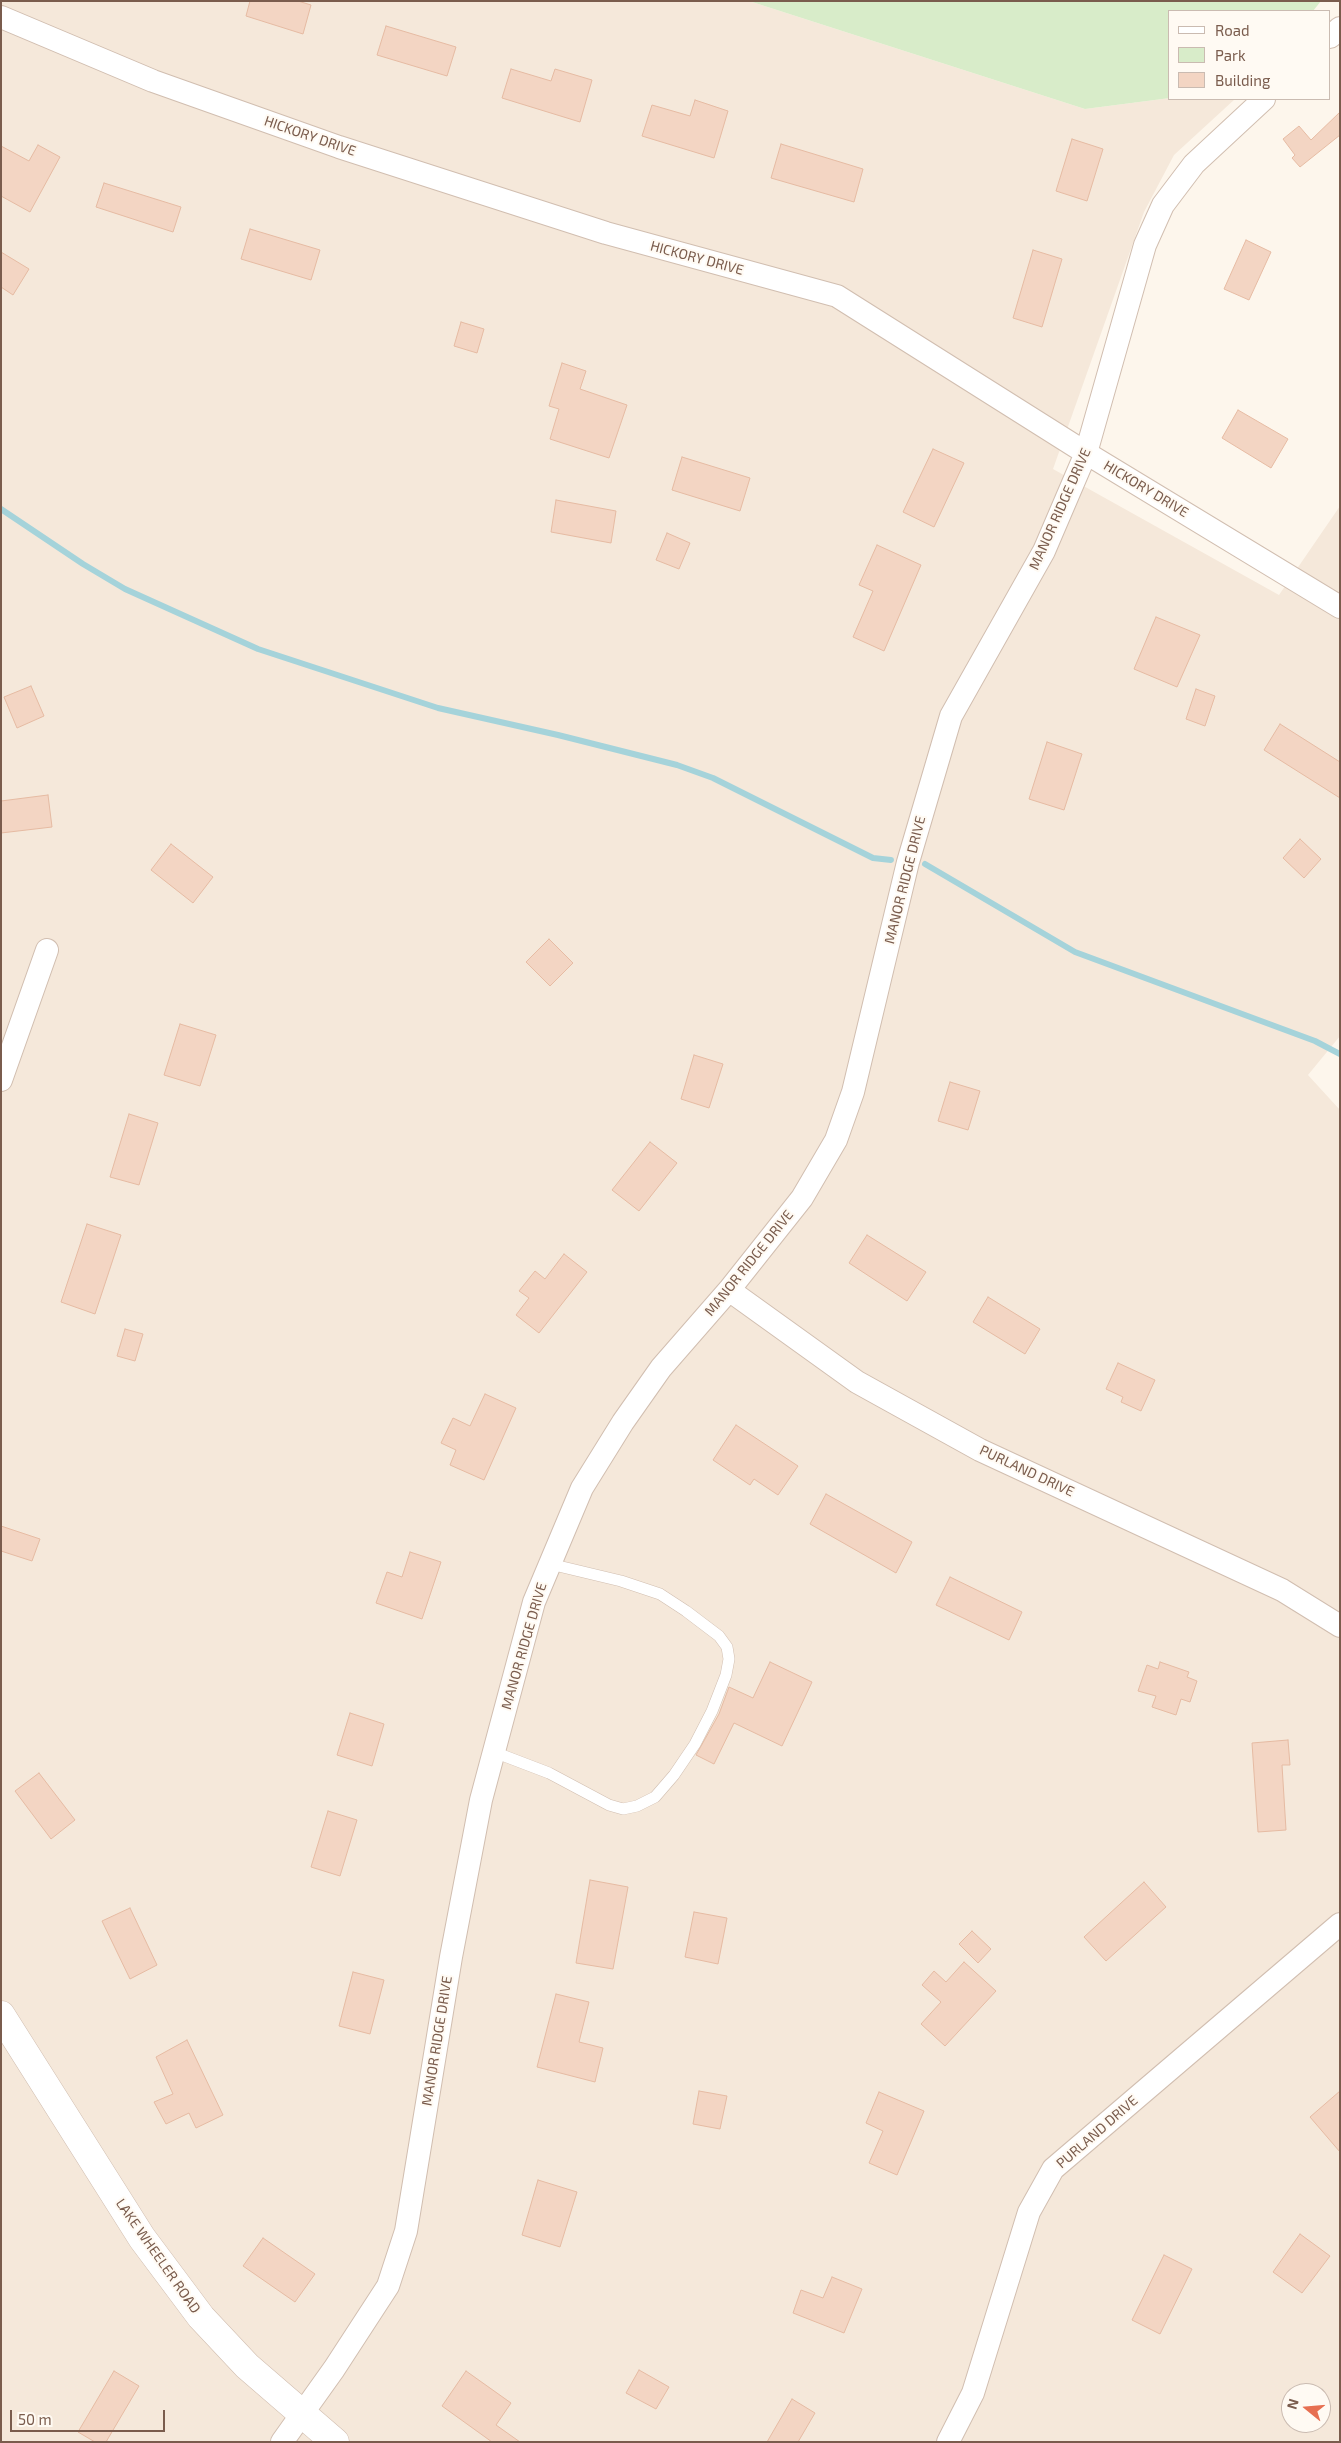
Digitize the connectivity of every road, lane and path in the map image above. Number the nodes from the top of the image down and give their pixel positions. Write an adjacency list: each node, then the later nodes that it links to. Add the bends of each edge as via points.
1 (1, 17): 3 (street, HICKORY DRIVE, via 153,81 339,146 606,233 837,296)
2 (1263, 100): 3 (street, MANOR RIDGE DRIVE, via 1194,164 1163,206 1145,245)
3 (1086, 453): 4 (street, HICKORY DRIVE); 7 (street, MANOR RIDGE DRIVE, via 1044,551 951,716 908,862 853,1092 836,1140 802,1198)
4 (1340, 607)
5 (47, 950): 6 (street)
6 (1, 1080)
7 (729, 1290): 8 (street, MANOR RIDGE DRIVE, via 661,1368 623,1422 582,1488); 9 (street, PURLAND DRIVE, via 857,1382 980,1450 1282,1590)
8 (550, 1564): 10 (street, MANOR RIDGE DRIVE, via 534,1602); 10 (lane, via 660,1594 686,1610 719,1636 727,1647 726,1675 712,1711 684,1760 655,1797 637,1806 623,1809 608,1806 548,1773)
9 (1340, 1626)
10 (494, 1752): 13 (street, MANOR RIDGE DRIVE, via 481,1800 451,1957 406,2231 388,2286)
11 (1340, 1924): 16 (street, PURLAND DRIVE, via 1053,2169 1029,2212 973,2393)
12 (1, 2015): 13 (street, LAKE WHEELER ROAD, via 148,2246 201,2317 247,2366)
13 (302, 2415): 14 (street, MANOR RIDGE DRIVE); 15 (street, LAKE WHEELER ROAD)
14 (282, 2442)
15 (335, 2442)
16 (948, 2442)

